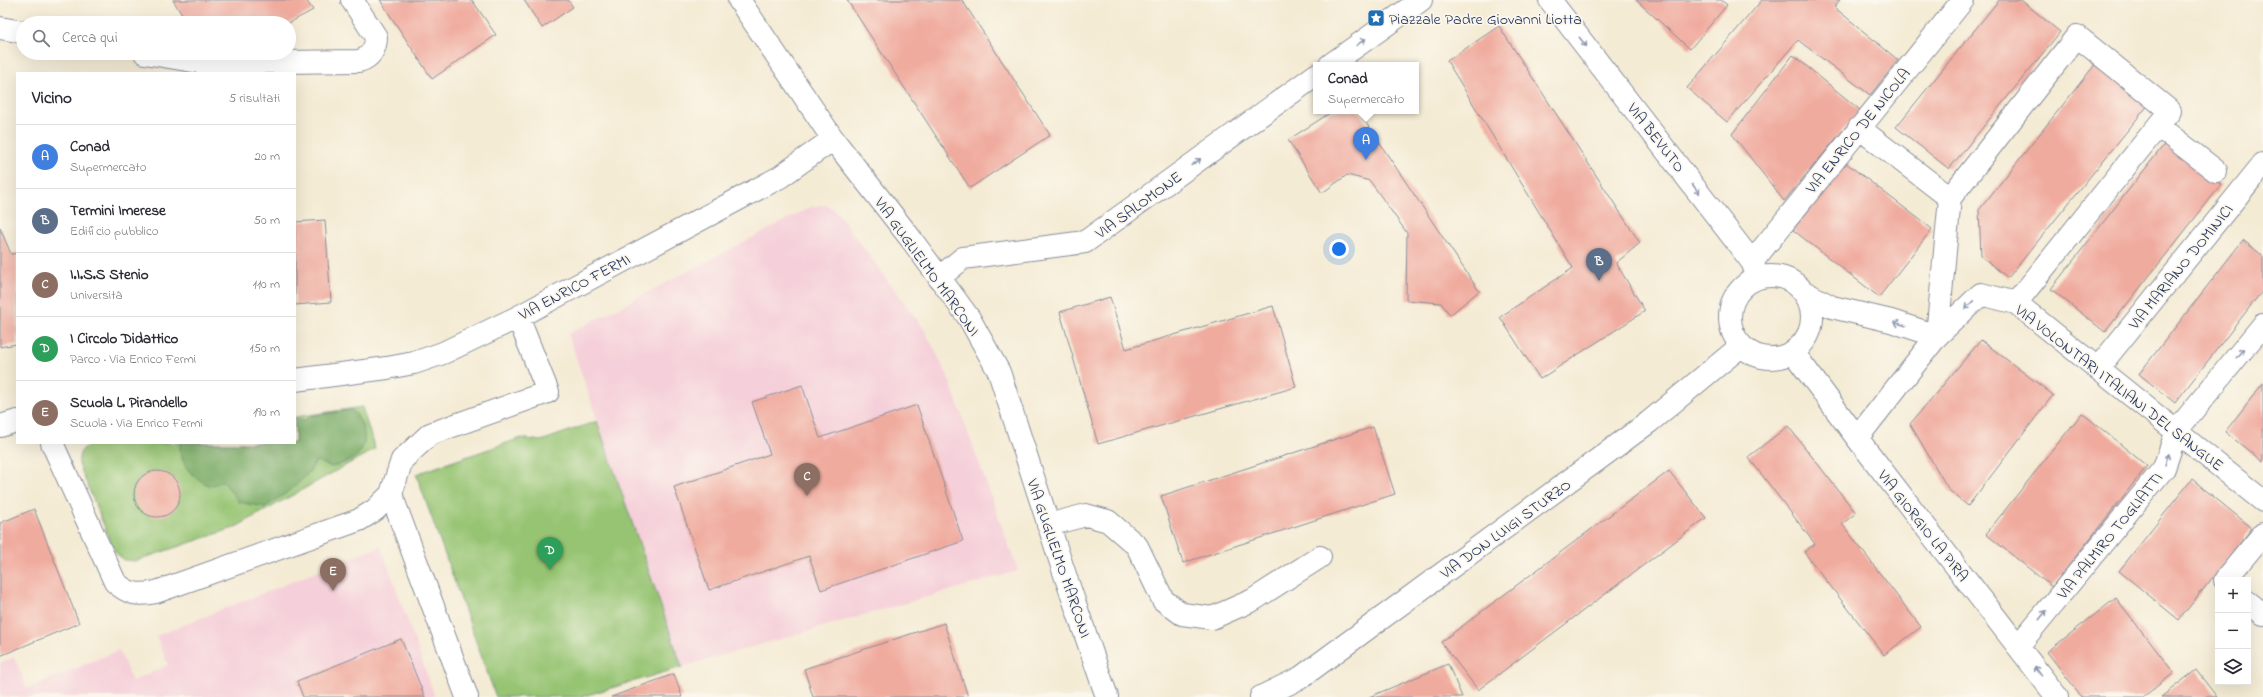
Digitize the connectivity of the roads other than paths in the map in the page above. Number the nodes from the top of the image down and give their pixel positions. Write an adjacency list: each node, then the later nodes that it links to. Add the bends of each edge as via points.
1 (352, 0): 8 (street, via 376,36 374,50 365,59 205,63)
2 (739, 0): 13 (street, VIA GUGLIELMO MARCONI)
3 (1421, 0): 9 (street, one-way to 3)
4 (1550, 0): 17 (street, VIA BEVUTO, one-way to 17)
5 (1963, 0): 12 (street, VIA ENRICO DE NICOLA)
6 (0, 28): 7 (street)
7 (16, 31)
8 (187, 60)
9 (1334, 62)
10 (1313, 77): 18 (street, VIA SALOMONE, one-way to 10, via 963,258 1085,242)
11 (2158, 126): 15 (street); 16 (street, via 2170,111 2077,36); 20 (street)
12 (1858, 128): 16 (street); 17 (street, VIA ENRICO DE NICOLA)
13 (834, 139): 18 (street, VIA GUGLIELMO MARCONI); 21 (street, VIA ENRICO FERMI, via 780,176)
14 (2263, 164): 26 (street, VIA MARIANO DOMINICI)
15 (2216, 171)
16 (1950, 198): 23 (street)
17 (1755, 270): 19 (street, via 1784,277); 24 (street, via 1736,294 1730,307 1733,334)
18 (940, 278): 35 (street, VIA GUGLIELMO MARCONI, via 969,318 999,372)
19 (1804, 292): 23 (street, one-way to 19, via 1891,321 1832,307); 25 (street, via 1810,304 1811,324 1803,342)
20 (2016, 303): 23 (street, VIA VOLONTARI ITALIANI DEL SANGUE, one-way to 23, via 1981,294); 26 (street, VIA VOLONTARI ITALIANI DEL SANGUE)
21 (518, 317): 27 (street, VIA ENRICO FERMI, via 443,353 414,363); 33 (street, via 548,392 430,434 402,460)
22 (2263, 325): 30 (street, VIA PALMIRO TOGLIATTI, one-way to 22)
23 (1937, 336): 31 (street)
24 (1741, 346): 25 (street, via 1752,354 1766,358 1780,357); 44 (street, VIA DON LUIGI STURZO, via 1649,422 1306,674)
25 (1793, 352): 31 (street, VIA GIORGIO LA PIRA)
26 (2098, 368): 30 (street, VIA VOLONTARI ITALIANI DEL SANGUE)
27 (296, 380)
28 (16, 421): 29 (street)
29 (0, 426)
30 (2177, 430): 34 (street, VIA VOLONTARI ITALIANI DEL SANGUE); 41 (street, VIA PALMIRO TOGLIATTI, one-way to 30, via 2164,468)
31 (1857, 438): 41 (street, VIA GIORGIO LA PIRA)
32 (52, 444): 33 (street, via 115,582 123,590 133,594 156,592 359,520 375,510)
33 (390, 494): 42 (street)
34 (2263, 501)
35 (1048, 525): 37 (street, via 1086,515 1108,521 1137,546 1162,600 1182,614 1212,618 1253,600); 43 (street, VIA GUGLIELMO MARCONI)
36 (2263, 534): 38 (street)
37 (1320, 557)
38 (2227, 577)
39 (2251, 604): 40 (street)
40 (2263, 614)
41 (2019, 645): 45 (street, VIA GIORGIO LA PIRA, one-way to 41)
42 (467, 697)
43 (1107, 697)
44 (1261, 697)
45 (2057, 697)

